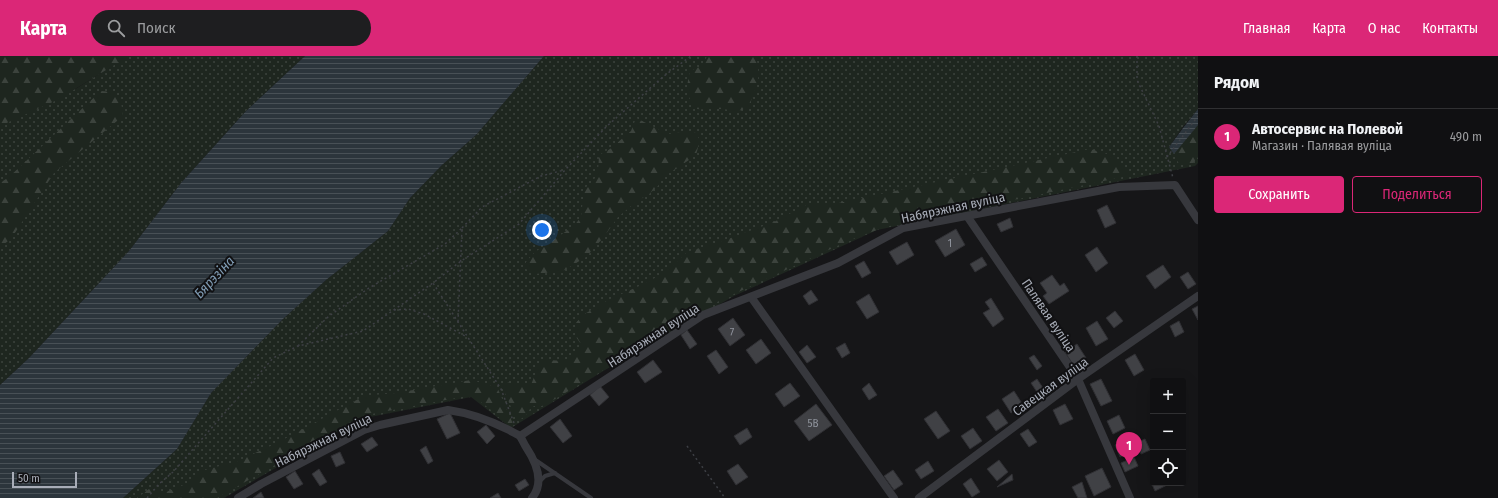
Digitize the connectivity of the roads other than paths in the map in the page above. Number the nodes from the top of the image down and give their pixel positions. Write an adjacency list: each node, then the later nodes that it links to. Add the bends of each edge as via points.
1 (967, 216): 2 (street, Набярэжная вуліца, via 1119,187 1175,185); 4 (street, Набярэжная вуліца, via 903,228 838,264); 5 (street, Палявая вуліца)
2 (1198, 220)
3 (1198, 296): 5 (street, Савецкая вуліца)
4 (751, 297): 6 (street, Набярэжная вуліца, via 703,316); 13 (street)
5 (1078, 379): 14 (street, Савецкая вуліца); 15 (street, Палявая вуліца)
6 (520, 436): 7 (street); 10 (street, Набярэжная вуліца, via 489,419 448,410 432,413 364,430)
7 (534, 459): 8 (lane); 9 (street, via 538,470)
8 (555, 473): 9 (lane, via 545,476); 12 (lane)
9 (538, 482): 11 (street)
10 (238, 498)
11 (532, 498)
12 (591, 498)
13 (894, 498)
14 (919, 498)
15 (1130, 498)

